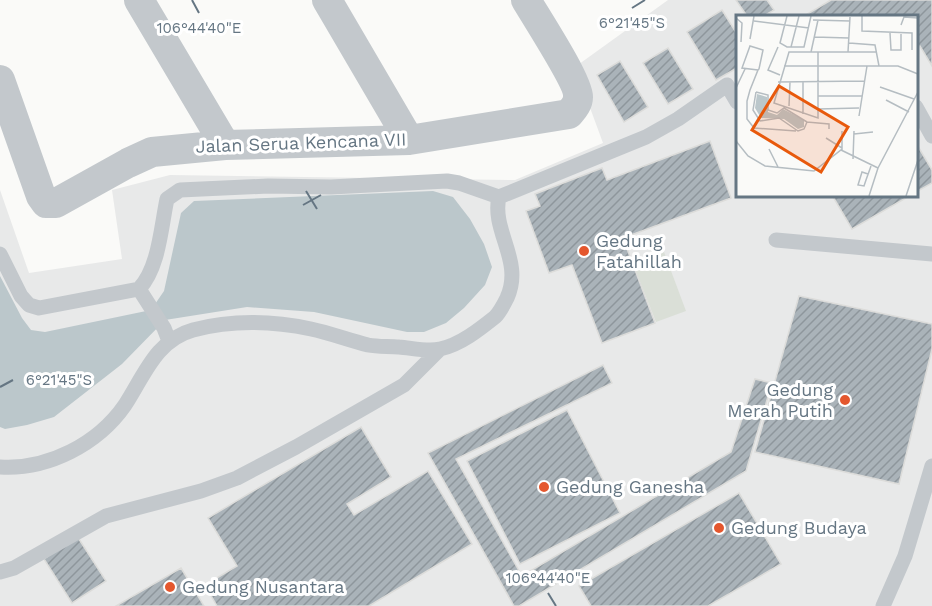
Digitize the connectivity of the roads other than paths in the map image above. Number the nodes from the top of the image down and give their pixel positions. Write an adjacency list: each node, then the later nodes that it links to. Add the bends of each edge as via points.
1 (139, 0): 9 (street)
2 (327, 0): 8 (street)
3 (526, 0): 8 (street, Jalan Serua Kencana VII, via 579,95 569,114)
4 (0, 80): 9 (street, Jalan Serua Kencana VII, via 46,202 56,203 152,152)
5 (736, 100): 10 (lane, via 727,85 646,137)
6 (917, 110): 7 (lane)
7 (932, 136)
8 (409, 140): 9 (street, Jalan Serua Kencana VII)
9 (225, 145)
10 (499, 197): 14 (lane, via 447,181 180,190 167,199); 16 (lane, via 496,208 512,263 513,284 498,315 460,341)
11 (777, 240): 13 (lane)
12 (0, 254): 14 (lane, via 21,296 29,305 39,308)
13 (932, 254)
14 (142, 296): 15 (lane)
15 (167, 334): 16 (lane, via 249,322 311,329 369,345); 18 (lane, via 124,406 103,430 58,457 16,468)
16 (440, 349): 19 (lane, via 404,385 237,478 106,516 14,568)
17 (932, 466): 20 (lane, via 905,555)
18 (0, 467)
19 (0, 572)
20 (883, 606)

